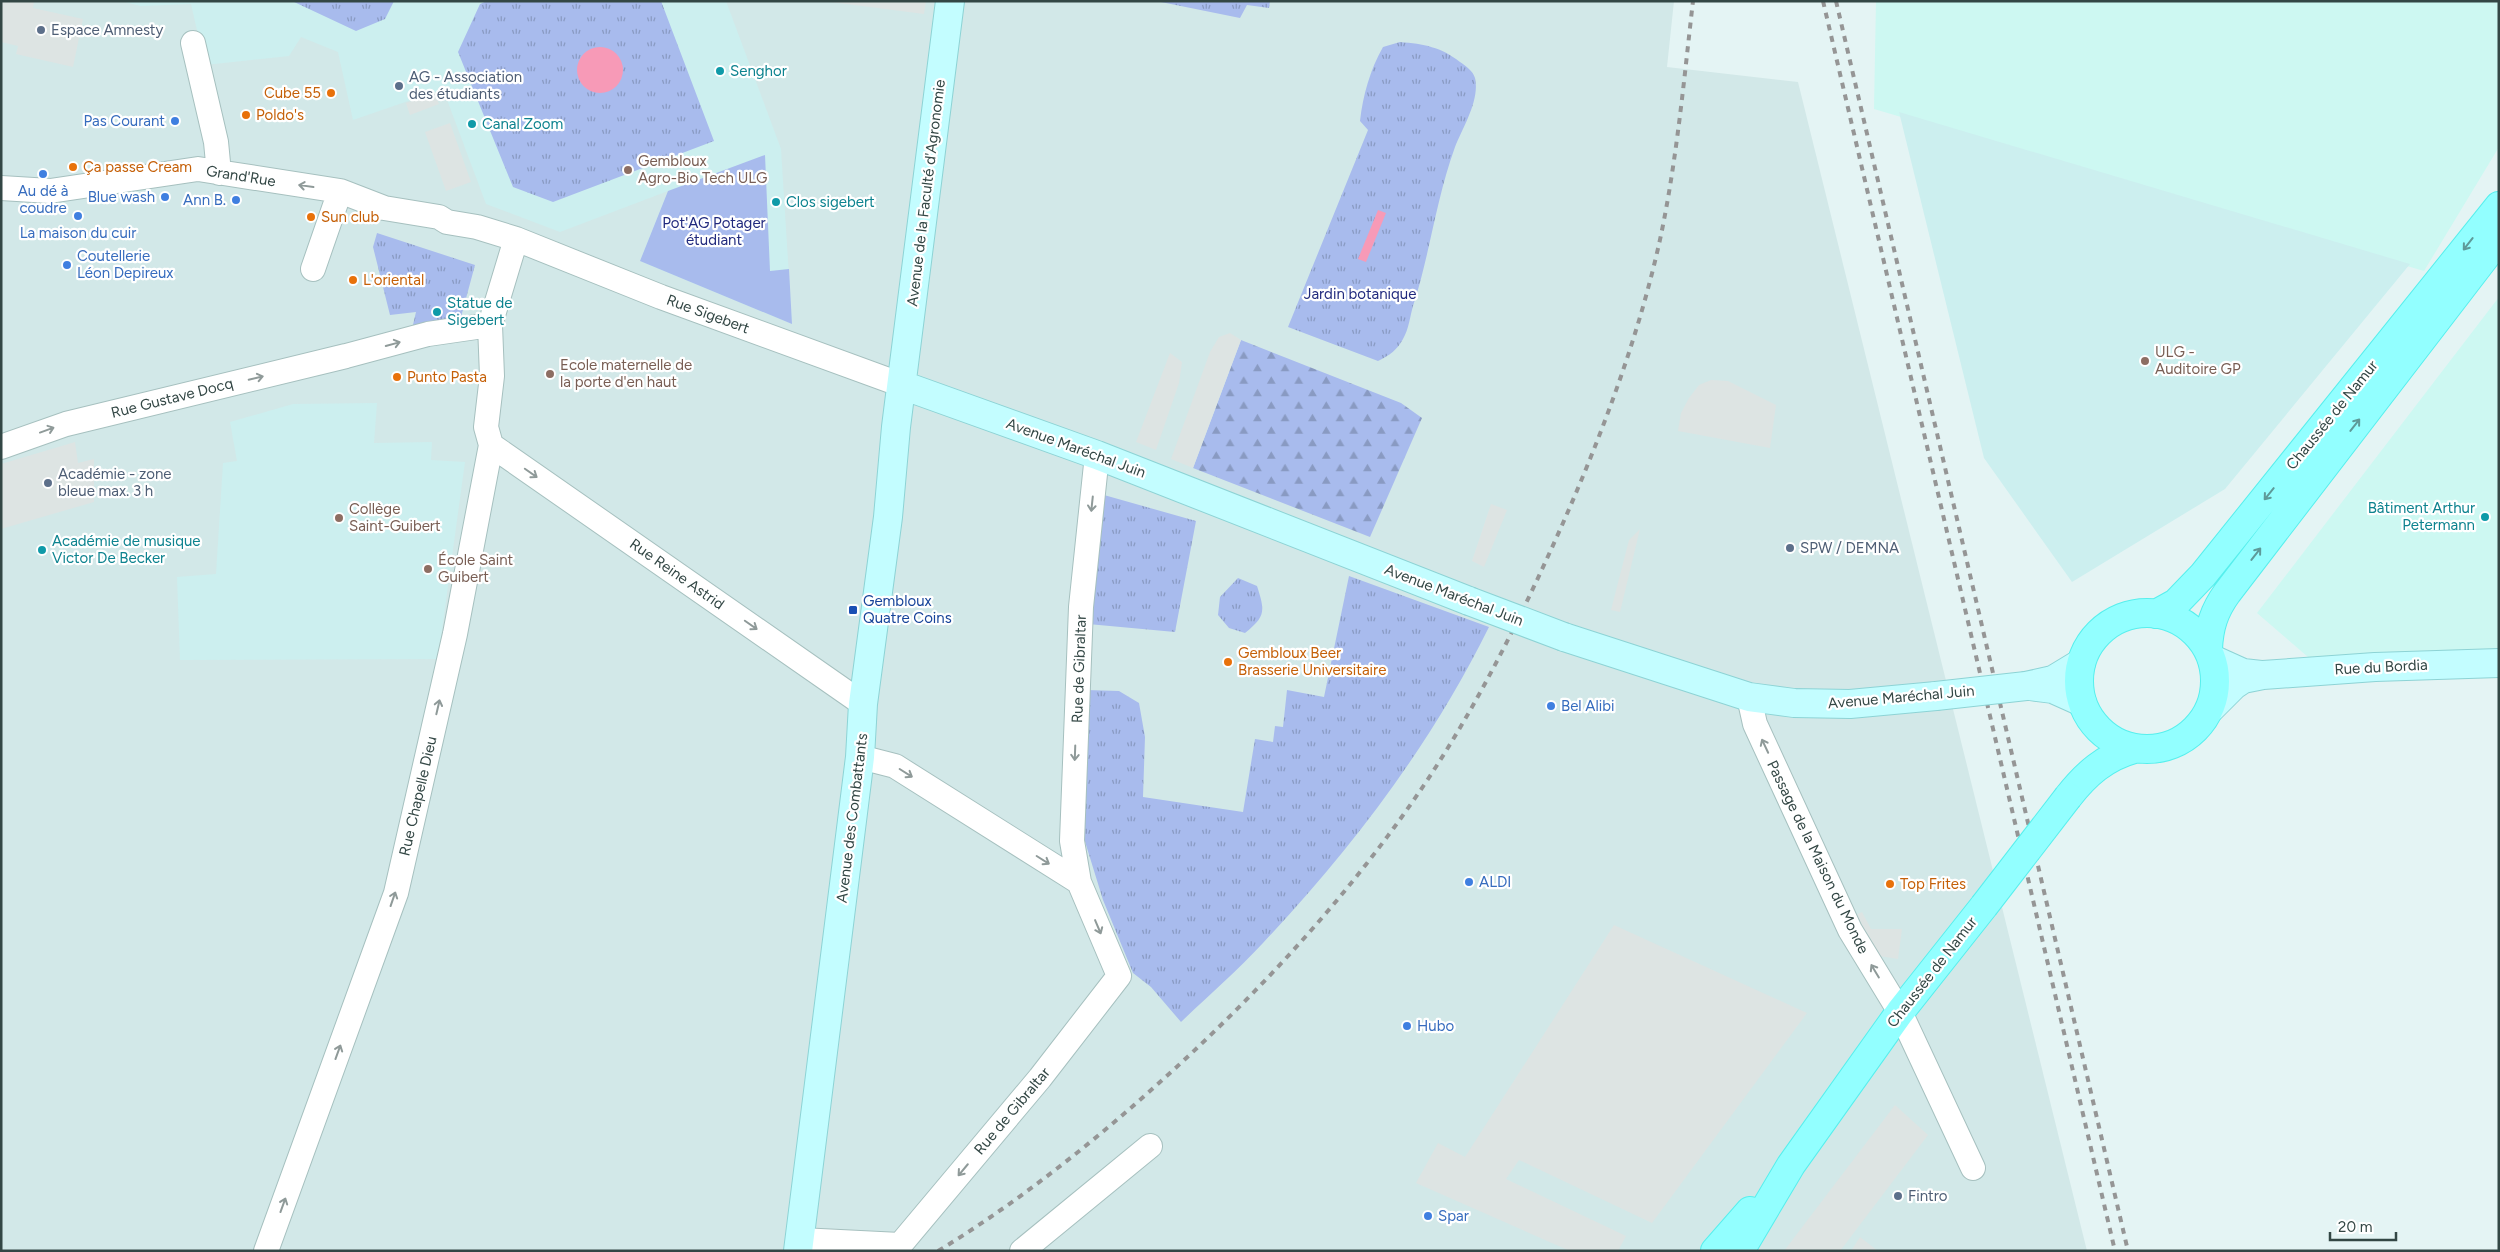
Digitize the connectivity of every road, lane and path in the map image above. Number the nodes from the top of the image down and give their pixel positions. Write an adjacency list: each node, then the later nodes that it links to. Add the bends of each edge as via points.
1 (950, 1): 12 (street, Avenue de la Faculté d'Agronomie)
2 (193, 43): 3 (street, via 216,142)
3 (220, 174): 4 (street, Grand'Rue, via 198,169 50,192); 5 (street, Grand'Rue, one-way to 3)
4 (1, 188)
5 (340, 191): 7 (street, Grand'Rue, via 384,208 439,217); 10 (street)
6 (2499, 206): 16 (main road, Chaussée de Namur, one-way to 16, via 2203,576 2176,603)
7 (447, 222): 8 (street, Rue Sigebert)
8 (516, 239): 11 (street, Rue Chapelle Dieu); 12 (street, Rue Sigebert, via 661,297)
9 (2499, 239): 17 (main road, Chaussée de Namur, one-way to 9, via 2208,630 2227,593)
10 (313, 269)
11 (490, 325): 13 (street, Rue Chapelle Dieu, via 492,376 486,427); 14 (street, Rue Gustave Docq, one-way to 11, via 66,424 428,334)
12 (902, 385): 15 (street, Avenue Maréchal Juin); 24 (street, Avenue des Combattants)
13 (491, 445): 24 (street, Rue Reine Astrid, one-way to 24); 36 (street, Rue Chapelle Dieu, one-way to 13, via 396,893 455,634)
14 (1, 447)
15 (1097, 455): 22 (street, Avenue Maréchal Juin, bridge, via 1469,602 1564,637); 30 (street, Rue de Gibraltar, one-way to 30, via 1081,607 1072,841)
16 (2156, 614): 17 (main road, via 2186,625); 18 (main road, via 2142,613 2121,618 2106,626 2094,637)
17 (2210, 654): 20 (street, Rue du Bordia, via 2243,673); 25 (main road, via 2216,685)
18 (2081, 663): 21 (street, Avenue Maréchal Juin, via 2053,680); 23 (main road, via 2078,676)
19 (2499, 663): 20 (street, Rue du Bordia)
20 (2263, 675): 25 (street, Rue du Bordia, via 2234,684)
21 (2026, 686): 22 (street, Avenue Maréchal Juin, bridge, via 1850,704 1794,703); 23 (street, Avenue Maréchal Juin, via 2053,689)
22 (1749, 697): 31 (street, Passage de la Maison du Monde, one-way to 22, via 1846,921 1754,724)
23 (2082, 702): 26 (main road, via 2087,715)
24 (864, 704): 28 (street, Avenue des Combattants)
25 (2211, 708): 27 (main road, via 2193,733 2175,744 2155,750)
26 (2098, 728): 27 (main road, via 2112,741); 29 (main road, Chaussée de Namur, via 2092,759)
27 (2134, 749): 29 (main road, Chaussée de Namur, via 2112,757)
28 (860, 757): 30 (street, one-way to 30, via 895,766); 35 (street, Avenue des Combattants)
29 (2073, 790): 31 (main road, Chaussée de Namur, bridge)
30 (1079, 882): 35 (street, Rue de Gibraltar, one-way to 35, via 1119,976 1040,1078 900,1245)
31 (1900, 1012): 33 (main road, Chaussée de Namur); 34 (street, Passage de la Maison du Monde)
32 (1150, 1146): 37 (street)
33 (1791, 1165): 38 (main road, Chaussée de Namur); 39 (main road, Chaussée de Namur)
34 (1973, 1168)
35 (799, 1246)
36 (266, 1251)
37 (1022, 1251)
38 (1714, 1251)
39 (1740, 1251)

